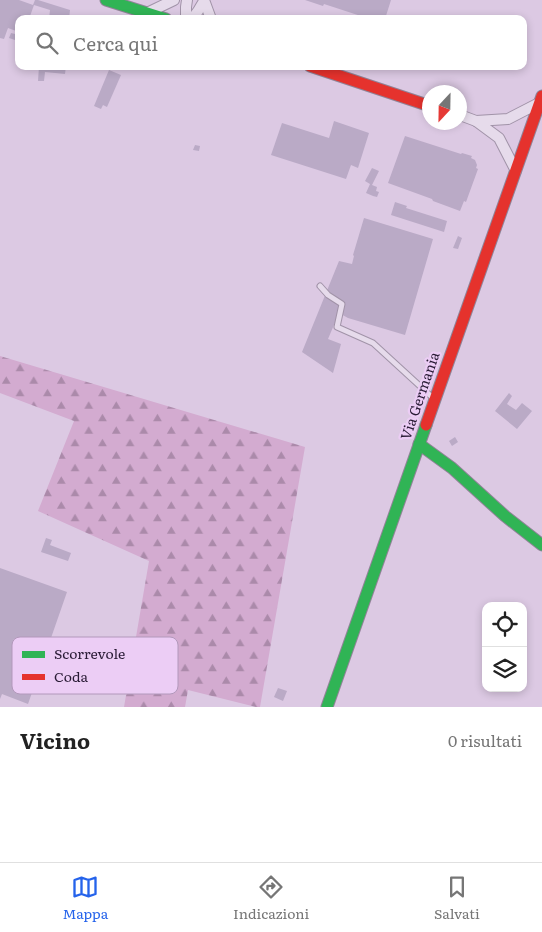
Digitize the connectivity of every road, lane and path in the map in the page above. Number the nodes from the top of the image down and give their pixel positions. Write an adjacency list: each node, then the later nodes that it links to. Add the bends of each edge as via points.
1 (106, 0): 5 (street)
2 (174, 0): 5 (street)
3 (187, 0): 7 (street)
4 (204, 1): 8 (street); 9 (street)
5 (147, 13): 6 (street)
6 (153, 15)
7 (186, 15)
8 (195, 15)
9 (209, 15)
10 (322, 70): 12 (street)
11 (541, 99): 14 (street, via 508,119); 15 (street, Via Germania)
12 (422, 103)
13 (467, 118): 14 (street)
14 (476, 121): 15 (street, via 499,138)
15 (516, 171): 17 (street, Via Germania)
16 (320, 286): 17 (lane, via 342,304 337,327 373,342)
17 (435, 400): 18 (street, Via Germania)
18 (419, 444): 19 (street); 20 (street, Via Germania)
19 (542, 545)
20 (327, 707)

